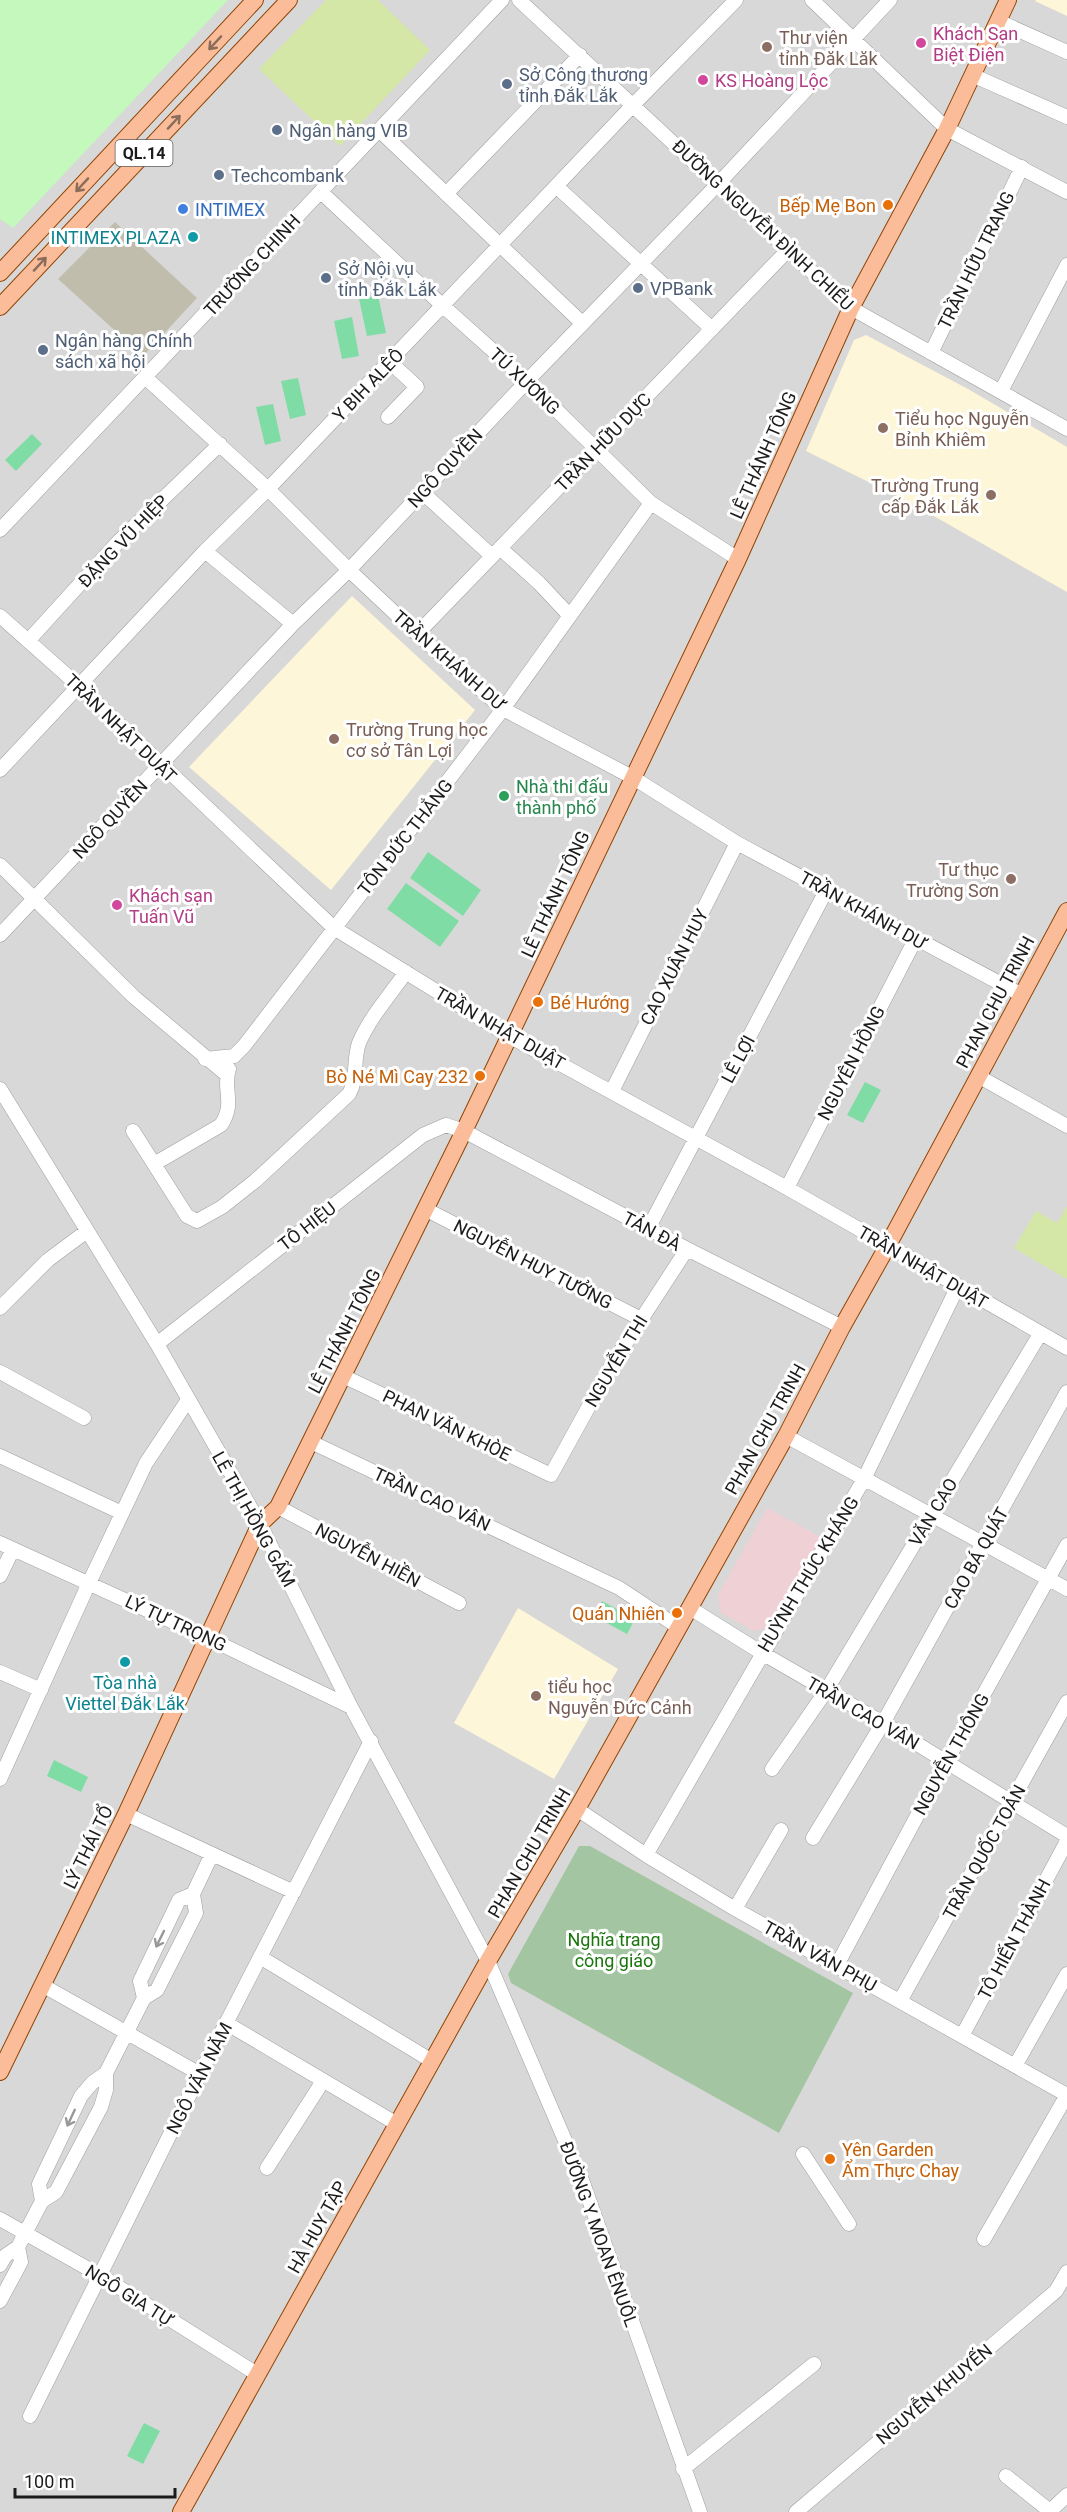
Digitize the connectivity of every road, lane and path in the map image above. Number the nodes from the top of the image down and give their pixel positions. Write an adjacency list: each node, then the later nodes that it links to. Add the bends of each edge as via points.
1 (255, 0): 28 (main road, QL.14, one-way to 28)
2 (502, 0): 17 (street, TRƯỜNG CHINH)
3 (519, 0): 12 (street, ĐƯỜNG NGUYỄN ĐÌNH CHIỂU)
4 (736, 0): 14 (street, Y BIH ALÊÔ)
5 (812, 0): 10 (street)
6 (890, 0): 10 (street, NGÔ QUYỀN)
7 (1008, 0): 9 (main road, LÊ THÁNH TÔNG)
8 (287, 1): 30 (main road, QL.14, one-way to 8)
9 (999, 21): 11 (street); 13 (main road, LÊ THÁNH TÔNG)
10 (852, 39): 16 (street); 19 (street, NGÔ QUYỀN)
11 (1067, 52)
12 (580, 55): 14 (street, ĐƯỜNG NGUYỄN ĐÌNH CHIỂU); 23 (street)
13 (972, 75): 15 (street); 16 (main road, LÊ THÁNH TÔNG)
14 (634, 104): 19 (street, ĐƯỜNG NGUYỄN ĐÌNH CHIỂU); 20 (street, Y BIH ALÊÔ)
15 (1067, 117)
16 (947, 129): 18 (street); 31 (main road, LÊ THÁNH TÔNG)
17 (379, 130): 21 (street, TRƯỜNG CHINH); 23 (street)
18 (1022, 167): 22 (street); 34 (street, TRẦN HỮU TRANG)
19 (717, 185): 25 (street, ĐƯỜNG NGUYỄN ĐÌNH CHIỂU); 26 (street, NGÔ QUYỀN)
20 (556, 186): 24 (street, Y BIH ALÊÔ); 26 (street)
21 (321, 192): 29 (street, TÚ XƯƠNG); 36 (street, TRƯỜNG CHINH)
22 (1067, 192)
23 (446, 194): 24 (street)
24 (500, 246): 29 (street, Y BIH ALÊÔ); 32 (street)
25 (788, 250): 31 (street, ĐƯỜNG NGUYỄN ĐÌNH CHIỂU); 33 (street, TRẦN HỮU DỰC)
26 (640, 264): 32 (street, NGÔ QUYỀN); 33 (street)
27 (1067, 265): 38 (street)
28 (0, 273)
29 (443, 306): 35 (street, Y BIH ALÊÔ); 37 (street, TÚ XƯƠNG)
30 (0, 307)
31 (851, 308): 34 (street, ĐƯỜNG NGUYỄN ĐÌNH CHIỂU); 49 (main road, LÊ THÁNH TÔNG)
32 (582, 323): 37 (street, NGÔ QUYỀN)
33 (712, 329): 42 (street, TRẦN HỮU DỰC)
34 (931, 353): 38 (street, ĐƯỜNG NGUYỄN ĐÌNH CHIỂU)
35 (390, 362): 39 (street, via 417,387); 43 (street, Y BIH ALÊÔ)
36 (146, 378): 41 (street, TRẦN KHÁNH DƯ); 46 (street, TRƯỜNG CHINH)
37 (526, 381): 42 (street, TÚ XƯƠNG); 44 (street, NGÔ QUYỀN)
38 (1001, 391): 40 (street, ĐƯỜNG NGUYỄN ĐÌNH CHIỂU)
39 (388, 417)
40 (1067, 429)
41 (220, 444): 43 (street, TRẦN KHÁNH DƯ); 55 (street, ĐẶNG VŨ HIỆP, via 119,541)
42 (596, 448): 45 (street, TÚ XƯƠNG); 48 (street, TRẦN HỮU DỰC)
43 (268, 489): 47 (street, Y BIH ALÊÔ); 50 (street, TRẦN KHÁNH DƯ)
44 (422, 492): 48 (street); 50 (street, NGÔ QUYỀN)
45 (651, 503): 49 (street, TÚ XƯƠNG); 52 (street, TÔN ĐỨC THẮNG)
46 (0, 530)
47 (205, 551): 53 (street); 56 (street, Y BIH ALÊÔ)
48 (496, 552): 52 (street, via 539,583); 54 (street, TRẦN HỮU DỰC)
49 (738, 558): 60 (main road, LÊ THÁNH TÔNG)
50 (349, 570): 53 (street, NGÔ QUYỀN); 54 (street, TRẦN KHÁNH DƯ)
51 (0, 616): 55 (street, TRẦN NHẬT DUẬT)
52 (570, 616): 57 (street, TÔN ĐỨC THẮNG)
53 (293, 624): 58 (street, NGÔ QUYỀN)
54 (417, 634): 57 (street, TRẦN KHÁNH DƯ)
55 (28, 641): 56 (street, TRẦN NHẬT DUẬT)
56 (79, 686): 58 (street, TRẦN NHẬT DUẬT); 59 (street, Y BIH ALÊÔ)
57 (503, 709): 60 (street, TRẦN KHÁNH DƯ); 66 (street, TÔN ĐỨC THẮNG)
58 (160, 766): 64 (street, NGÔ QUYỀN); 66 (street, TRẦN NHẬT DUẬT)
59 (0, 770)
60 (632, 777): 61 (street, TRẦN KHÁNH DƯ); 72 (main road, LÊ THÁNH TÔNG)
61 (737, 843): 63 (street, TRẦN KHÁNH DƯ); 78 (street, CAO XUÂN HUY)
62 (0, 865): 64 (street)
63 (827, 889): 69 (street, TRẦN KHÁNH DƯ); 82 (street, LÊ LỢI)
64 (34, 899): 67 (street, NGÔ QUYỀN); 74 (street, via 134,997)
65 (1067, 911): 68 (main road, PHAN CHU TRINH)
66 (334, 928): 70 (street, TRẦN NHẬT DUẬT); 73 (street, TÔN ĐỨC THẮNG)
67 (0, 935)
68 (1061, 935): 71 (main road, PHAN CHU TRINH)
69 (916, 938): 71 (street, TRẦN KHÁNH DƯ); 84 (street, NGUYÊN HỒNG)
70 (406, 972): 72 (street, TRẦN NHẬT DUẬT); 83 (street, via 366,1028 358,1046 349,1094 239,1194 200,1219 191,1220)
71 (1022, 995): 76 (main road, PHAN CHU TRINH)
72 (509, 1036): 78 (street, TRẦN NHẬT DUẬT); 81 (main road, LÊ THÁNH TÔNG)
73 (234, 1056): 74 (street); 75 (street, TÔN ĐỨC THẮNG)
74 (205, 1059): 75 (street)
75 (227, 1075): 83 (street, via 230,1102 221,1125)
76 (978, 1076): 79 (street); 88 (main road, PHAN CHU TRINH)
77 (0, 1089): 87 (street, LÊ THỊ HỒNG GẤM)
78 (612, 1091): 82 (street, TRẦN NHẬT DUẬT)
79 (1067, 1126)
80 (133, 1131): 83 (street)
81 (464, 1131): 85 (main road, LÊ THÁNH TÔNG); 86 (street, TẢN ĐÀ); 95 (street, TÔ HIỆU, via 446,1125 423,1135)
82 (696, 1140): 84 (street, TRẦN NHẬT DUẬT); 86 (street, LÊ LỢI)
83 (154, 1164)
84 (787, 1188): 88 (street, TRẦN NHẬT DUẬT)
85 (425, 1209): 92 (street, NGUYỄN HUY TƯỞNG); 98 (main road, LÊ THÁNH TÔNG)
86 (648, 1229): 89 (street, TẢN ĐÀ)
87 (87, 1231): 91 (street, via 48,1260); 95 (street, LÊ THỊ HỒNG GẤM)
88 (887, 1247): 90 (street, TRẦN NHẬT DUẬT); 93 (main road, PHAN CHU TRINH)
89 (687, 1249): 92 (street, NGUYỄN THI); 93 (street, TẢN ĐÀ)
90 (958, 1286): 94 (street, TRẦN NHẬT DUẬT); 106 (street, HUỲNH THÚC KHÁNG)
91 (0, 1308)
92 (641, 1319): 105 (street, NGUYỄN THI)
93 (842, 1327): 102 (main road, PHAN CHU TRINH)
94 (1040, 1334): 96 (street, TRẦN NHẬT DUẬT); 109 (street, VĂN CAO)
95 (157, 1344): 100 (street, LÊ THỊ HỒNG GẤM)
96 (1067, 1348)
97 (0, 1372): 101 (street)
98 (343, 1376): 103 (main road, LÊ THÁNH TÔNG); 105 (street, PHAN VĂN KHÒE)
99 (1067, 1392): 112 (street, CAO BÁ QUÁT)
100 (188, 1400): 108 (street, via 146,1463); 110 (street, LÊ THỊ HỒNG GẤM)
101 (84, 1418)
102 (786, 1436): 106 (street); 120 (main road, PHAN CHU TRINH)
103 (311, 1442): 107 (main road, LÊ THÁNH TÔNG); 121 (street, TRẦN CAO VÂN, via 618,1588)
104 (0, 1456): 108 (street)
105 (551, 1475)
106 (864, 1479): 109 (street); 123 (street, HUỲNH THÚC KHÁNG)
107 (278, 1507): 110 (main road, LÊ THÁNH TÔNG); 119 (street, NGUYỄN HIỀN)
108 (122, 1513): 117 (street)
109 (930, 1516): 112 (street); 126 (street, VĂN CAO)
110 (260, 1524): 122 (main road, LÊ THÁNH TÔNG); 128 (street, LÊ THỊ HỒNG GẤM)
111 (0, 1543): 114 (street, LÝ TỰ TRỌNG)
112 (984, 1544): 116 (street); 129 (street, CAO BÁ QUÁT)
113 (1067, 1545): 116 (street, NGUYỄN THÔNG)
114 (14, 1549): 115 (street); 117 (street, LÝ TỰ TRỌNG)
115 (0, 1576)
116 (1048, 1579): 118 (street); 131 (street, NGUYỄN THÔNG)
117 (89, 1583): 122 (street, LÝ TỰ TRỌNG); 125 (street)
118 (1067, 1589)
119 (459, 1603)
120 (690, 1608): 121 (main road, PHAN CHU TRINH); 123 (street, TRẦN CAO VÂN)
121 (678, 1628): 135 (main road, PHAN CHU TRINH)
122 (206, 1637): 128 (street, LÝ TỰ TRỌNG); 136 (main road, LÝ THÁI TỔ)
123 (762, 1653): 126 (street, TRẦN CAO VÂN); 142 (street, HUỲNH THÚC KHÁNG)
124 (1, 1675): 125 (street)
125 (41, 1690): 133 (street)
126 (826, 1690): 129 (street, TRẦN CAO VÂN); 132 (street, VĂN CAO)
127 (1067, 1702): 134 (street, TRẦN QUỐC TOẢN)
128 (351, 1707): 130 (street, LÊ THỊ HỒNG GẤM)
129 (883, 1724): 131 (street, TRẦN CAO VÂN); 139 (street, CAO BÁ QUÁT)
130 (371, 1741): 143 (street, NGÔ VĂN NĂM); 147 (street, LÊ THỊ HỒNG GẤM)
131 (946, 1762): 134 (street, TRẦN CAO VÂN); 148 (street, NGUYỄN THÔNG)
132 (772, 1769)
133 (0, 1779)
134 (1012, 1802): 138 (street, TRẦN CAO VÂN); 152 (street, TRẦN QUỐC TOẢN)
135 (578, 1809): 142 (street, TRẦN VĂN PHỤ); 147 (main road, PHAN CHU TRINH)
136 (126, 1814): 141 (street); 150 (main road, LÝ THÁI TỔ)
137 (781, 1830): 145 (street)
138 (1067, 1836)
139 (813, 1838)
140 (1067, 1841): 155 (street, TÔ HIẾN THÀNH)
141 (212, 1854): 143 (street); 144 (street)
142 (646, 1855): 145 (street, TRẦN VĂN PHỤ)
143 (294, 1892): 146 (street, NGÔ VĂN NĂM)
144 (193, 1894): 151 (street, via 196,1913 157,1990); 151 (street, one-way to 151, via 179,1900 140,1981)
145 (735, 1909): 148 (street, TRẦN VĂN PHỤ)
146 (260, 1957): 153 (street, NGÔ VĂN NĂM); 156 (street)
147 (488, 1961): 156 (main road, HÀ HUY TẬP); 180 (street, ĐƯỜNG Y MOAN ÊNUÔL, via 582,2180)
148 (837, 1965): 152 (street, TRẦN VĂN PHỤ)
149 (1067, 1974): 157 (street)
150 (42, 1985): 154 (street); 158 (main road, LÝ THÁI TỔ)
151 (144, 1998): 154 (street)
152 (900, 2001): 155 (street, TRẦN VĂN PHỤ)
153 (226, 2023): 160 (street, NGÔ VĂN NĂM); 161 (street)
154 (126, 2033): 159 (street); 160 (street)
155 (962, 2036): 157 (street, TRẦN VĂN PHỤ)
156 (432, 2061): 163 (main road, HÀ HUY TẬP)
157 (1015, 2066): 162 (street, TRẦN VĂN PHỤ)
158 (0, 2072)
159 (106, 2073): 166 (street, via 101,2107 56,2192); 166 (street, one-way to 166, via 81,2096 39,2184)
160 (200, 2074): 174 (street, NGÔ VĂN NĂM)
161 (323, 2080): 163 (street); 165 (street)
162 (1067, 2095): 170 (street)
163 (397, 2124): 178 (main road, HÀ HUY TẬP)
164 (803, 2154): 168 (street)
165 (267, 2168)
166 (42, 2201): 169 (street)
167 (0, 2219): 169 (street, NGÔ GIA TỰ)
168 (849, 2224)
169 (25, 2233): 171 (street); 174 (street, NGÔ GIA TỰ)
170 (984, 2239)
171 (18, 2247): 172 (street); 176 (street, via 21,2262)
172 (0, 2265)
173 (1067, 2272): 175 (street, NGUYỄN KHUYẾN)
174 (101, 2276): 178 (street, NGÔ GIA TỰ); 179 (street, NGÔ VĂN NĂM)
175 (1062, 2294): 185 (street, NGUYỄN KHUYẾN)
176 (0, 2301)
177 (814, 2364): 180 (street)
178 (257, 2373): 183 (main road, HÀ HUY TẬP)
179 (30, 2416)
180 (683, 2469): 184 (street, ĐƯỜNG Y MOAN ÊNUÔL)
181 (1006, 2476): 186 (street)
182 (1067, 2495): 186 (street)
183 (181, 2512)
184 (700, 2512)
185 (795, 2512)
186 (1050, 2512)

